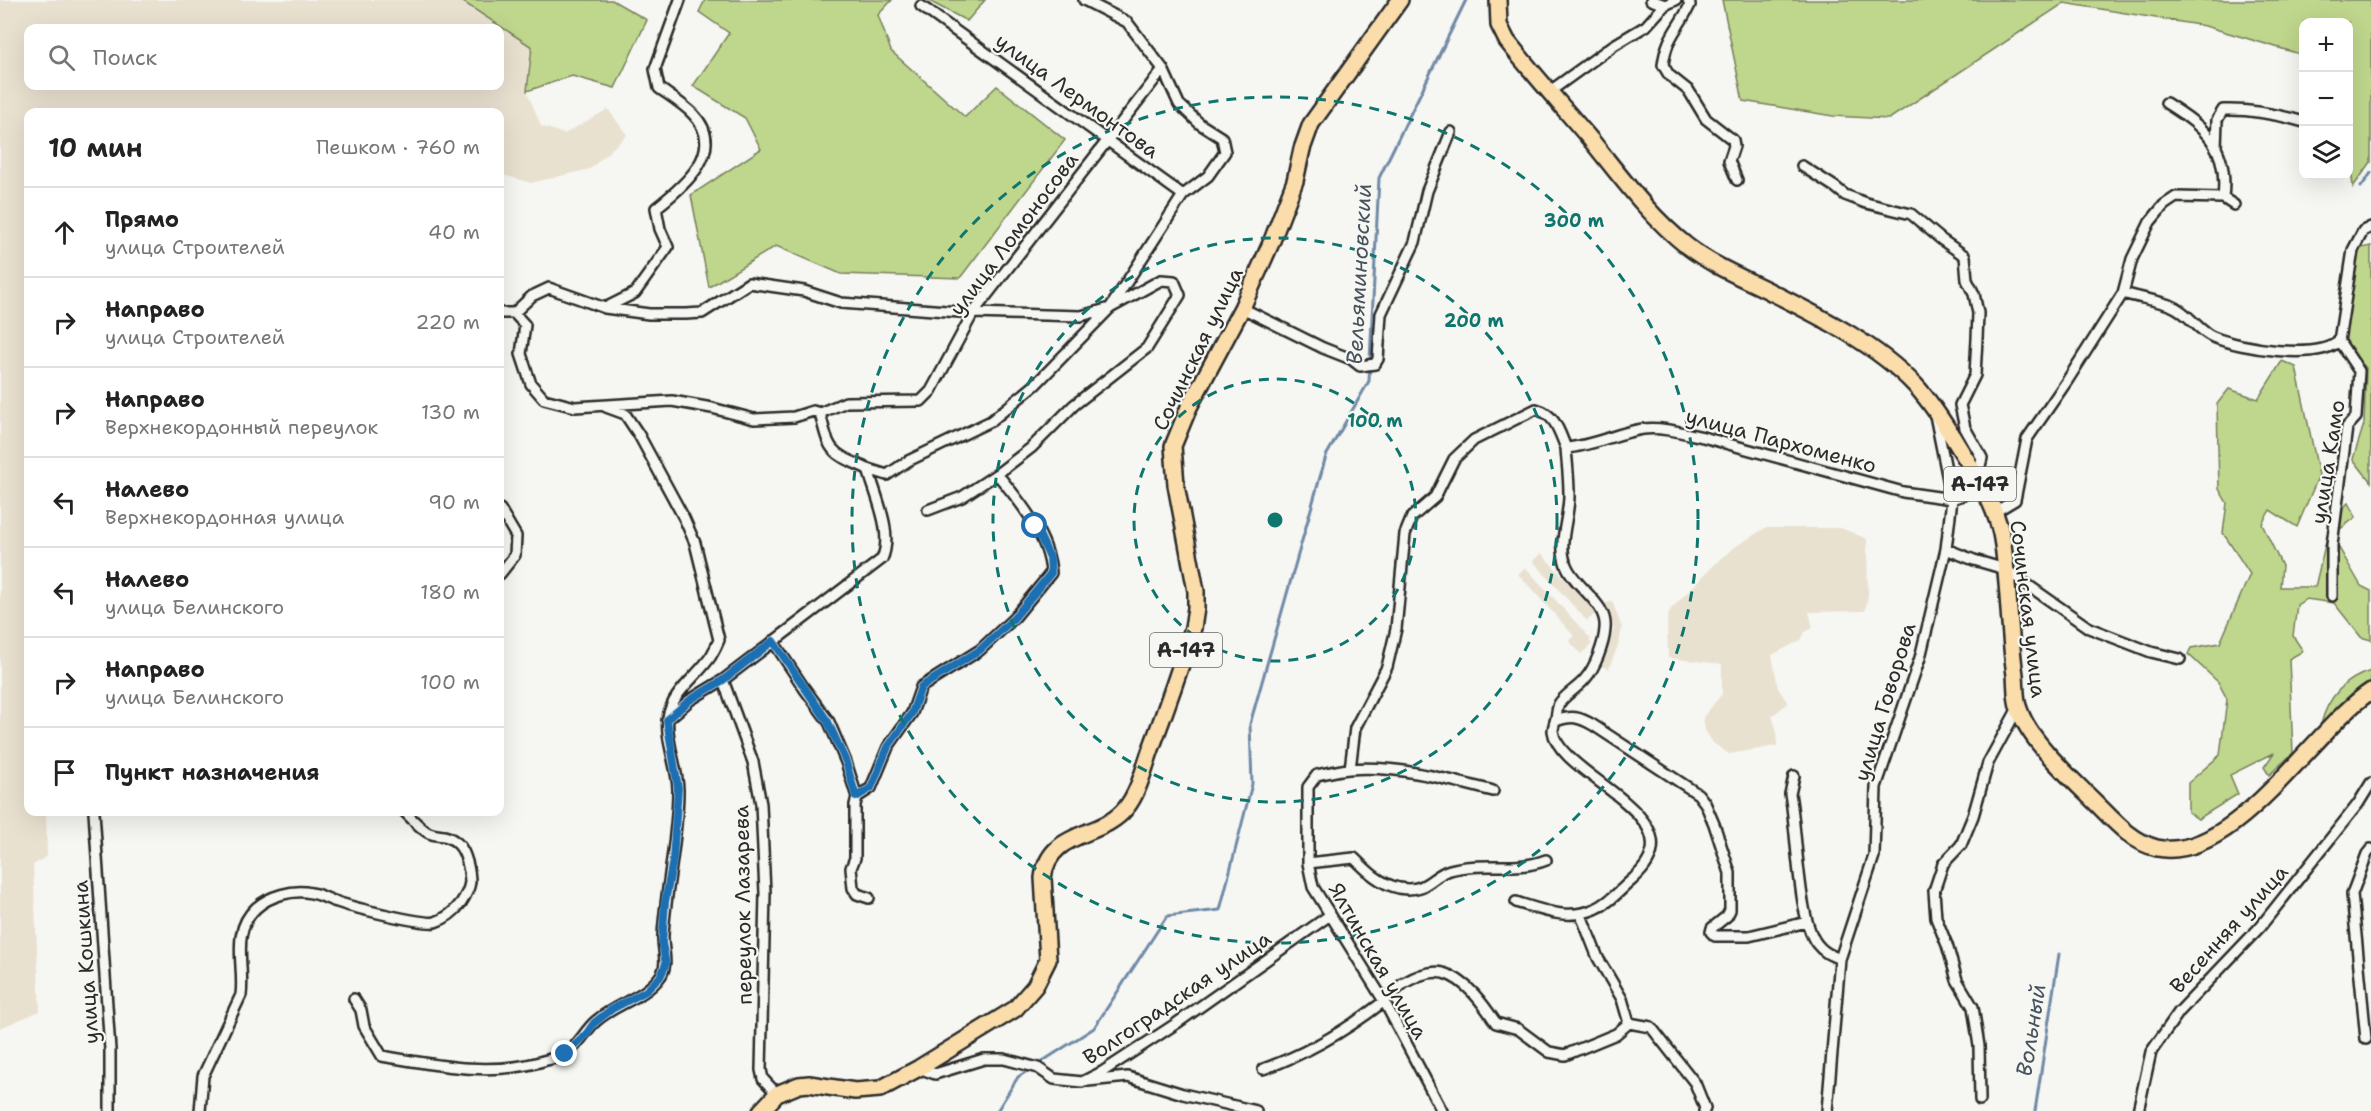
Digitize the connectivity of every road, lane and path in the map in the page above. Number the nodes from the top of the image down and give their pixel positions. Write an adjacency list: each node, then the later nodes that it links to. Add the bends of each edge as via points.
1 (680, 0): 24 (street, via 655,69 659,88 694,115 706,136 705,155 683,187 656,208 668,247 635,293)
2 (1084, 0): 10 (street, via 1127,22)
3 (1400, 0): 26 (highway, Сочинская улица / А-147, via 1311,124 1289,198)
4 (1498, 0): 11 (highway, Сочинская улица / А-147, via 1499,25 1507,41)
5 (1651, 0): 8 (street)
6 (1676, 0): 8 (street)
7 (1688, 0): 18 (street, via 1686,14 1669,37 1663,65 1689,91 1706,119 1733,140 1729,161)
8 (1665, 5): 11 (street, via 1646,26)
9 (921, 6): 15 (street, улица Лермонтова)
10 (1163, 69): 15 (street, улица Ломоносова); 19 (street, via 1179,104 1222,138 1225,152 1208,176)
11 (1549, 92): 32 (highway, Сочинская улица / А-147, via 1659,223 1720,268 1818,316 1886,360 1916,386)
12 (2166, 103): 16 (street, via 2204,129)
13 (2299, 121): 16 (street, via 2223,110 2217,120)
14 (1451, 132): 26 (street, via 1427,191 1415,242 1381,314 1375,364 1363,366)
15 (1107, 140): 19 (street, улица Лермонтова); 29 (street, улица Ломоносова)
16 (2216, 148): 20 (street, via 2225,176)
17 (1802, 166): 37 (street, Сочинская улица, via 1845,195 1911,214 1965,256 1967,280 1978,313 1976,375 1960,405 1965,428 1983,459)
18 (1737, 180)
19 (1183, 195): 25 (street)
20 (2223, 198): 21 (street); 23 (street, via 2176,197 2164,205 2150,222 2132,259)
21 (2234, 205)
22 (2371, 227): 30 (street, via 2363,231 2353,250)
23 (2122, 293): 30 (street, via 2174,307 2212,337 2267,350 2301,352 2331,348); 40 (street, via 2027,439 2015,500)
24 (605, 308): 27 (street, via 549,288 532,296); 29 (street, via 649,314 702,313 749,283 804,291 841,303)
25 (1110, 308): 29 (street, via 1081,316); 35 (street, via 1035,385 991,421 887,475); 36 (street, via 1161,280 1174,281 1180,295 1146,348)
26 (1242, 308): 75 (highway, Сочинская улица / А-147, via 1189,407 1173,446 1196,608 1183,659 1139,783 1119,814 1062,844 1048,859 1043,878 1048,960 1029,996 1016,1009)
27 (514, 313): 28 (street); 31 (street, улица Ломоносова, via 525,325 521,354 531,384 544,399 575,407)
28 (504, 314)
29 (973, 314): 33 (street, улица Ломоносова, via 931,391 921,401 846,402)
30 (2339, 341): 45 (street, улица Камо, via 2359,371 2355,417 2347,427 2332,545)
31 (606, 407): 33 (street, улица Ломоносова, via 672,401 754,419); 53 (street, via 625,414 684,518 695,543 720,640 672,703)
32 (1934, 410): 37 (highway, Сочинская улица / А-147); 38 (street, улица Говорова)
33 (816, 412): 35 (street, via 836,455)
34 (1566, 448): 38 (street, улица Пархоменко, via 1583,447 1643,429 1670,430 1903,492); 54 (street, via 1569,495 1562,546 1565,564 1573,579 1601,609 1606,628 1587,678 1559,704); 55 (street, via 1546,411 1536,409 1474,440 1454,459 1435,497 1412,517 1405,534 1392,648 1387,667 1355,728)
35 (868, 469): 46 (street, via 885,529 886,550 882,559)
36 (997, 474): 39 (street, via 962,497); 59 (street, via 1035,526 1050,558 1051,573 1014,618 980,650 921,687 912,713 888,747 871,788)
37 (1980, 483): 38 (street); 40 (highway, Сочинская улица / А-147)
38 (1952, 500): 42 (street, улица Говорова)
39 (928, 510)
40 (1995, 512): 44 (highway, Сочинская улица / А-147)
41 (504, 516): 43 (street, via 516,536 515,555)
42 (1946, 549): 44 (street); 70 (street, улица Говорова, via 1920,658 1876,787 1874,856)
43 (504, 569)
44 (2005, 569): 47 (street, via 2089,628); 52 (highway, Сочинская улица / А-147)
45 (2332, 596)
46 (773, 641): 48 (street); 59 (street, via 828,722)
47 (2180, 659)
48 (723, 680): 53 (street); 78 (street, переулок Лазарева, via 753,762 761,804 765,893 761,1070 763,1079)
49 (2371, 690): 50 (highway, Сочинская улица / А-147)
50 (2355, 701): 51 (street); 52 (highway, Сочинская улица / А-147, via 2305,756 2236,820 2198,843 2175,848 2151,846 2122,827 2048,754)
51 (2371, 704)
52 (2018, 708): 79 (street, via 1988,763 1961,844 1943,864 1934,891 1936,918 1957,980 1973,1007 1979,1046)
53 (667, 720): 71 (street, via 678,788 673,860 664,912 662,943 666,964 646,991 612,1009 565,1054 505,1069 468,1069 382,1056)
54 (1556, 720): 68 (street, via 1553,730 1567,753 1633,810 1653,837 1653,848 1641,872 1605,905); 69 (street, via 1577,717 1593,725 1698,794 1714,824 1730,873 1730,910 1713,928 1715,936 1749,936)
55 (1350, 769): 58 (street, via 1398,771); 64 (street, Ялтинская улица, via 1317,775 1308,787)
56 (1794, 776): 69 (street, via 1790,794)
57 (2371, 783): 87 (street, Весенняя улица, via 2260,927 2179,1012 2156,1044)
58 (1493, 791)
59 (856, 797): 65 (street, via 853,888)
60 (94, 816): 80 (street, улица Кошкина, via 110,1050)
61 (410, 816): 81 (street, via 429,833 445,835 460,846 470,884 456,910 434,922 408,920 312,893 295,892 255,908 240,938 241,995 203,1076)
62 (2371, 849): 74 (street, via 2352,894)
63 (1546, 860): 64 (street, via 1535,864 1475,865 1447,871 1426,886 1401,888 1383,883 1354,858)
64 (1308, 863): 67 (street, Ялтинская улица, via 1313,887)
65 (869, 898)
66 (1516, 902): 68 (street, via 1560,914)
67 (1330, 915): 72 (street, Ялтинская улица); 77 (street, Волгоградская улица, via 1177,1023)
68 (1581, 915): 73 (street, via 1598,957 1622,999)
69 (1807, 922): 70 (street, via 1816,943 1826,954)
70 (1840, 959): 86 (street, улица Говорова)
71 (354, 999)
72 (1384, 1001): 73 (street, via 1427,972 1444,973 1460,981 1496,1023 1518,1029 1549,1052 1565,1054 1616,1035); 76 (street, via 1320,1044); 84 (street, Ялтинская улица)
73 (1629, 1023): 85 (street, via 1651,1027 1695,1083)
74 (2366, 1039)
75 (919, 1068): 77 (street, Волгоградская улица, via 935,1074 984,1059 1004,1059 1038,1068 1054,1079); 78 (highway, Сочинская улица / А-147, via 880,1089 855,1091 809,1084)
76 (1263, 1069)
77 (1082, 1082): 83 (street, via 1128,1077)
78 (777, 1094): 82 (highway, Сочинская улица / А-147)
79 (1980, 1100)
80 (110, 1111)
81 (200, 1111)
82 (761, 1111)
83 (1256, 1111)
84 (1442, 1111)
85 (1704, 1111)
86 (1827, 1111)
87 (2138, 1111)

